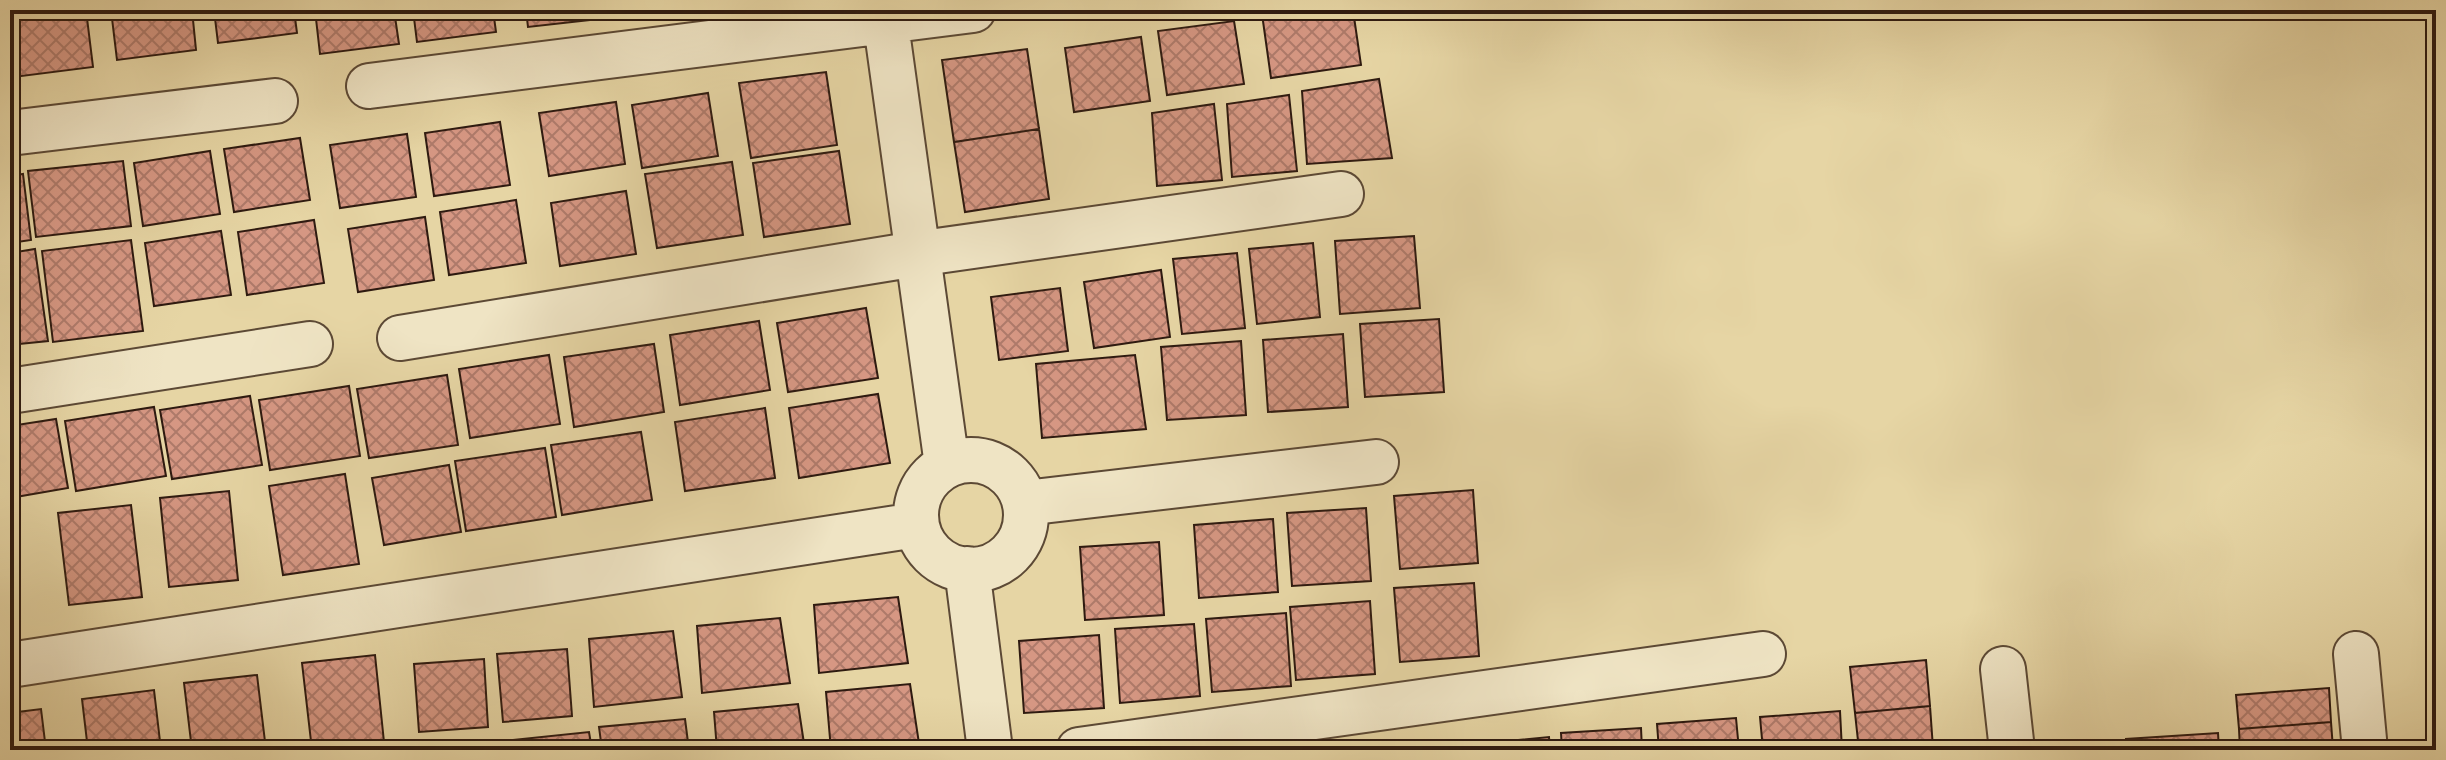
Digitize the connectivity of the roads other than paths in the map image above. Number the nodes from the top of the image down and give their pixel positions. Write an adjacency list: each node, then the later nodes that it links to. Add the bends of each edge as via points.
1 (973, 10): 2 (street)
2 (884, 16): 3 (street); 7 (street)
3 (369, 86)
4 (275, 101): 5 (street)
5 (10, 133)
6 (1341, 194): 7 (street)
7 (916, 254): 8 (street); 12 (street)
8 (400, 338)
9 (310, 344): 10 (street)
10 (10, 391)
11 (1376, 462): 13 (street)
12 (947, 465): 13 (street, via 966,459 986,461 1018,484); 14 (street, via 921,489)
13 (1025, 503): 15 (street, via 1026,520 1013,551 984,569)
14 (916, 525): 15 (street, via 934,556); 18 (street)
15 (967, 569): 20 (street)
16 (1763, 654): 21 (street)
17 (2356, 654): 23 (street)
18 (10, 665)
19 (2003, 669): 22 (street)
20 (990, 750)
21 (1079, 750)
22 (2012, 750)
23 (2365, 750)

